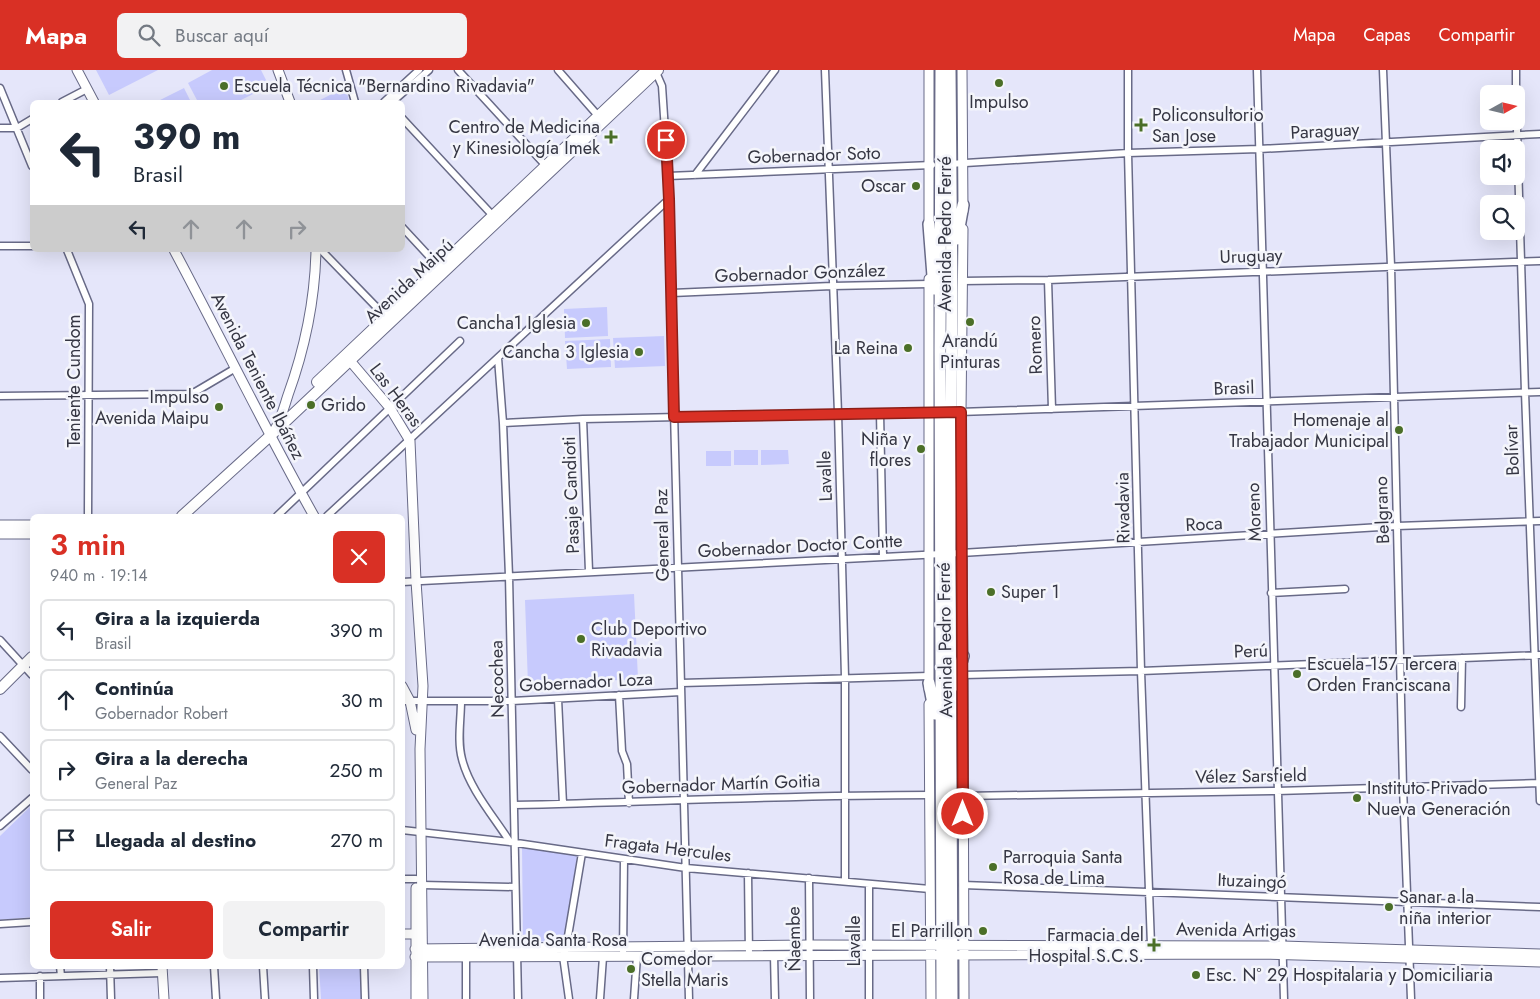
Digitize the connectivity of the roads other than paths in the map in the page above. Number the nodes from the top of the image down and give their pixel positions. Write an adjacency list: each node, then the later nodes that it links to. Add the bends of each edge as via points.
1 (77, 70): 21 (main road)
2 (278, 70): 24 (main road)
3 (346, 70): 25 (street)
4 (419, 70): 26 (street)
5 (428, 70): 27 (street)
6 (458, 70): 42 (street)
7 (558, 70): 28 (street)
8 (654, 70): 28 (main road, Avenida Maipú); 45 (street, General Paz, via 662,86)
9 (775, 70): 44 (street)
10 (825, 70): 43 (street, Lavalle)
11 (929, 70): 41 (main road, Avenida Pedro Ferré)
12 (941, 70): 40 (highway, Avenida Pedro Ferré)
13 (950, 70): 40 (highway, Avenida Pedro Ferré)
14 (962, 70): 40 (main road, Avenida Pedro Ferré)
15 (1128, 70): 38 (street, Rivadavia)
16 (1257, 70): 37 (street, Moreno)
17 (1383, 70): 36 (street, Belgrano)
18 (1516, 70): 19 (street, Bolívar)
19 (1516, 85)
20 (0, 88): 32 (street)
21 (87, 89): 22 (street); 23 (main road)
22 (66, 100)
23 (93, 100)
24 (289, 100)
25 (354, 100)
26 (389, 100)
27 (390, 100)
28 (601, 118): 42 (main road, Avenida Maipú)
29 (30, 120): 32 (street)
30 (405, 121): 48 (street)
31 (0, 128): 32 (street)
32 (17, 128): 39 (street)
33 (1518, 130): 35 (street, Bolívar)
34 (1540, 134): 35 (street, Paraguay)
35 (1518, 136): 36 (street, Paraguay); 57 (street, Bolívar)
36 (1385, 143): 37 (street, Paraguay); 59 (street, Belgrano)
37 (1259, 149): 38 (street, Paraguay); 61 (street, Moreno)
38 (1128, 153): 40 (street, Paraguay); 62 (street, Rivadavia)
39 (30, 161)
40 (951, 164): 41 (street, Gobernador Soto); 47 (main road, Avenida Pedro Ferré); 68 (highway, Avenida Pedro Ferré); 71 (highway, Avenida Pedro Ferré)
41 (929, 165): 43 (street, Gobernador Soto); 49 (main road, Avenida Pedro Ferré)
42 (548, 168): 48 (main road, Avenida Maipú)
43 (830, 169): 44 (street, Gobernador Soto); 66 (street, Lavalle)
44 (694, 174): 45 (street, Gobernador Soto)
45 (668, 176): 46 (street, General Paz)
46 (669, 199): 67 (street, General Paz); 73 (street)
47 (962, 205): 64 (main road, Avenida Pedro Ferré); 68 (highway)
48 (495, 218): 60 (main road, Avenida Maipú)
49 (929, 224): 65 (main road, Avenida Pedro Ferré); 71 (highway)
50 (405, 230): 60 (street)
51 (0, 246): 52 (street)
52 (30, 246)
53 (69, 252): 77 (street, Teniente Cundom, via 89,304)
54 (175, 252): 74 (main road, Avenida Teniente Ibáñez)
55 (316, 252): 89 (main road, via 308,328)
56 (323, 252): 69 (street)
57 (1522, 261): 58 (street, Uruguay); 59 (street, Uruguay); 75 (street, Bolívar)
58 (1540, 261)
59 (1391, 266): 61 (street, Uruguay); 79 (street, Belgrano)
60 (441, 269): 69 (main road, Avenida Maipú)
61 (1263, 271): 62 (street, Uruguay); 80 (street, Moreno)
62 (1131, 276): 63 (street, Uruguay); 81 (street, Rivadavia)
63 (1048, 280): 64 (street, Uruguay); 83 (street, Romero)
64 (962, 281): 85 (main road, Avenida Pedro Ferré)
65 (929, 284): 66 (street, Gobernador González); 84 (main road, Avenida Pedro Ferré)
66 (832, 286): 67 (street, Gobernador González); 87 (street, Lavalle)
67 (672, 293): 88 (street, General Paz)
68 (952, 293): 85 (highway, Avenida Pedro Ferré)
69 (388, 319): 72 (main road, Avenida Maipú)
70 (460, 341): 82 (street)
71 (940, 350): 85 (highway, Avenida Pedro Ferré)
72 (347, 357): 82 (main road, Las Heras); 89 (main road, Avenida Maipú); 92 (main road, Avenida Maipú)
73 (498, 358): 91 (street, Necochea); 93 (street)
74 (234, 368): 77 (street, via 188,394); 92 (main road, Avenida Teniente Ibáñez)
75 (1525, 392): 76 (street, Brasil); 79 (street, Brasil); 101 (street, Bolívar)
76 (1540, 392)
77 (90, 395): 78 (street); 95 (street, Teniente Cundom)
78 (0, 396)
79 (1393, 396): 80 (street, Brasil); 105 (street, Belgrano)
80 (1265, 402): 81 (street, Brasil); 108 (street, Moreno)
81 (1136, 406): 83 (street, Brasil); 109 (street, Rivadavia)
82 (390, 408): 93 (main road, Las Heras); 94 (street)
83 (1052, 409): 85 (street, Brasil)
84 (928, 412): 85 (street, Brasil); 86 (street, Brasil); 110 (main road, Avenida Pedro Ferré)
85 (950, 412): 110 (highway, Avenida Pedro Ferré); 110 (main road, Avenida Pedro Ferré)
86 (880, 413): 87 (street, Brasil); 111 (street)
87 (838, 414): 88 (street, Brasil); 112 (street, Lavalle)
88 (674, 417): 90 (street, Brasil); 113 (street, General Paz)
89 (280, 418): 92 (main road, Avenida Maipú)
90 (583, 419): 91 (street, Brasil); 114 (street, Pasaje Candioti)
91 (503, 423): 115 (street, Necochea)
92 (269, 433): 94 (main road, Avenida Teniente Ibáñez); 96 (main road, Avenida Maipú); 97 (main road, Avenida Maipú)
93 (410, 441): 100 (street); 116 (main road, Las Heras)
94 (301, 493): 98 (street); 99 (main road, Avenida Teniente Ibáñez)
95 (88, 514)
96 (176, 514)
97 (184, 514)
98 (279, 514)
99 (313, 514)
100 (329, 514)
101 (1530, 522): 102 (street, Roca); 105 (street, Roca); 122 (street, Bolívar)
102 (1540, 522)
103 (0, 525): 104 (main road)
104 (30, 525)
105 (1397, 526): 108 (street, Roca); 126 (street, Belgrano)
106 (0, 534): 107 (main road)
107 (30, 534)
108 (1270, 534): 109 (street, Roca); 119 (street, Moreno)
109 (1138, 542): 110 (street, Roca); 129 (street, Rivadavia)
110 (945, 554): 111 (street, Gobernador Doctor Contte); 123 (main road, Avenida Pedro Ferré); 133 (main road, Avenida Pedro Ferré); 153 (highway, Avenida Pedro Ferré)
111 (883, 557): 112 (street, Gobernador Doctor Contte)
112 (842, 559): 113 (street, Gobernador Doctor Contte); 132 (street, Lavalle)
113 (678, 567): 114 (street, Gobernador Doctor Contte); 135 (street, General Paz)
114 (589, 571): 115 (street, Gobernador Doctor Contte)
115 (509, 576): 116 (street, Gobernador Doctor Contte); 141 (street, Necochea)
116 (416, 581): 117 (street, Gobernador Doctor Contte); 142 (main road, Las Heras)
117 (405, 582)
118 (1345, 588): 119 (street)
119 (1271, 593): 128 (street, Moreno)
120 (0, 640): 127 (street)
121 (30, 652): 127 (main road)
122 (1538, 655): 125 (street, Perú); 147 (street, Bolívar)
123 (963, 656): 131 (main road, Avenida Pedro Ferré); 153 (highway, via 958,672 958,732)
124 (30, 658): 127 (main road)
125 (1462, 658): 126 (street, Perú); 144 (street)
126 (1401, 661): 128 (street, Perú); 148 (street, Belgrano)
127 (22, 664): 130 (street); 134 (main road); 136 (main road)
128 (1273, 665): 129 (street, Perú); 149 (street, Moreno)
129 (1142, 671): 131 (street, Perú); 150 (street, Rivadavia)
130 (30, 674)
131 (963, 675): 152 (main road, Avenida Pedro Ferré)
132 (845, 677): 133 (street); 135 (street); 151 (street, Lavalle)
133 (929, 679): 153 (highway)
134 (0, 680)
135 (681, 683): 137 (street, General Paz)
136 (0, 689)
137 (681, 692): 138 (street, Gobernador Loza); 155 (street, General Paz)
138 (619, 696): 139 (street, Gobernador Loza); 157 (street, via 622,751 627,764)
139 (558, 699): 141 (street, Gobernador Loza); 158 (street)
140 (406, 701): 142 (street, Gobernador Loza); 162 (main road, Las Heras, via 416,729)
141 (512, 701): 143 (street, Gobernador Loza); 159 (street, Necochea)
142 (422, 702): 143 (street, Gobernador Loza); 162 (main road, Las Heras)
143 (461, 702): 163 (street, via 462,760 472,784)
144 (1462, 707)
145 (0, 736): 146 (street)
146 (30, 768)
147 (1540, 783): 148 (street, Vélez Sarsfield); 156 (street, Bolívar)
148 (1403, 787): 149 (street, Vélez Sarsfield); 178 (street, Belgrano)
149 (1277, 791): 150 (street, Vélez Sarsfield); 177 (street, Moreno)
150 (1146, 792): 152 (street, Vélez Sarsfield); 176 (street, Rivadavia)
151 (846, 795): 153 (street, Gobernador Martín Goitia); 155 (street, Gobernador Martín Goitia); 170 (street, Lavalle)
152 (963, 796): 173 (main road, Avenida Pedro Ferré)
153 (940, 797): 175 (main road, Avenida Pedro Ferré); 187 (highway, Avenida Pedro Ferré)
154 (30, 800): 160 (street)
155 (684, 801): 157 (street, Gobernador Martín Goitia); 166 (street, General Paz)
156 (1540, 801)
157 (630, 803): 158 (street, Gobernador Martín Goitia)
158 (563, 804): 159 (street, Gobernador Martín Goitia)
159 (514, 805): 163 (street, Necochea)
160 (0, 826)
161 (405, 830): 162 (street, Fragata Hercules)
162 (419, 831): 163 (street, Fragata Hercules); 171 (main road, Las Heras)
163 (512, 842): 164 (street, Fragata Hercules); 174 (street, Necochea)
164 (582, 853): 165 (street, Fragata Hercules); 192 (street)
165 (624, 859): 166 (street, Fragata Hercules); 193 (street)
166 (686, 868): 167 (street, Fragata Hercules); 194 (street, General Paz)
167 (748, 873): 168 (street, Fragata Hercules); 189 (street)
168 (809, 878): 170 (street, Fragata Hercules); 185 (street, Ñaembe)
169 (405, 880): 171 (street)
170 (845, 881): 172 (street, Fragata Hercules)
171 (419, 882): 174 (street); 183 (main road, Las Heras)
172 (869, 884): 175 (street, Fragata Hercules); 186 (street, Lavalle)
173 (963, 885): 176 (street, Ituzaingó); 187 (main road, Avenida Pedro Ferré)
174 (515, 887): 191 (street, Necochea)
175 (930, 888): 187 (main road, Avenida Pedro Ferré)
176 (1149, 892): 177 (street, Ituzaingó); 184 (street, Rivadavia)
177 (1280, 897): 178 (street, Ituzaingó); 188 (street, Moreno)
178 (1406, 902): 179 (street, Ituzaingó); 196 (street, Belgrano)
179 (1540, 907)
180 (30, 922): 181 (street)
181 (0, 924)
182 (405, 934): 183 (main road)
183 (418, 934): 195 (main road, Las Heras)
184 (1151, 945): 187 (main road, Avenida Artigas); 188 (main road, Avenida Artigas)
185 (809, 950): 186 (main road, Avenida Santa Rosa); 189 (main road, Avenida Santa Rosa); 198 (main road, Avenida Santa Rosa); 229 (street, Ñaembe)
186 (869, 950): 187 (main road, Avenida Santa Rosa); 230 (street, Lavalle)
187 (947, 950): 188 (main road, Avenida Artigas); 231 (main road, Avenida Pedro Ferré); 232 (highway, Avenida Pedro Ferré); 233 (highway, Avenida Pedro Ferré); 234 (main road, Avenida Pedro Ferré)
188 (1282, 950): 196 (main road, Avenida Artigas); 235 (street, Moreno)
189 (749, 951): 194 (main road, Avenida Santa Rosa); 198 (main road, Avenida Santa Rosa)
190 (466, 952): 191 (main road, Avenida Santa Rosa); 195 (main road, Avenida Santa Rosa); 222 (street)
191 (516, 952): 192 (main road, Avenida Santa Rosa); 223 (street, Necochea)
192 (564, 952): 193 (main road, Avenida Santa Rosa); 199 (main road, Avenida Santa Rosa); 224 (street)
193 (623, 952): 194 (main road, Avenida Santa Rosa); 199 (main road, Avenida Santa Rosa); 200 (main road, Avenida Santa Rosa)
194 (689, 952): 200 (main road, Avenida Santa Rosa); 227 (street, General Paz)
195 (419, 953): 220 (main road, Las Heras); 221 (main road, Las Heras)
196 (1409, 954): 197 (main road, Avenida Artigas); 201 (main road, Avenida Artigas); 236 (street, Belgrano)
197 (1540, 954)
198 (774, 955): 228 (street)
199 (603, 956): 225 (street)
200 (637, 956): 226 (street)
201 (1540, 962)
202 (60, 969): 211 (street)
203 (110, 969): 209 (street)
204 (214, 969): 216 (street)
205 (263, 969): 217 (street)
206 (313, 969): 218 (street)
207 (364, 969): 219 (street)
208 (162, 970): 209 (street); 215 (main road)
209 (110, 974): 211 (street); 214 (street)
210 (40, 976): 211 (street); 212 (street); 213 (street)
211 (60, 976)
212 (0, 978)
213 (40, 999)
214 (111, 999)
215 (164, 999)
216 (216, 999)
217 (265, 999)
218 (314, 999)
219 (365, 999)
220 (416, 999)
221 (422, 999)
222 (466, 999)
223 (518, 999)
224 (569, 999)
225 (600, 999)
226 (634, 999)
227 (689, 999)
228 (775, 999)
229 (810, 999)
230 (869, 999)
231 (931, 999)
232 (942, 999)
233 (952, 999)
234 (964, 999)
235 (1284, 999)
236 (1411, 999)

